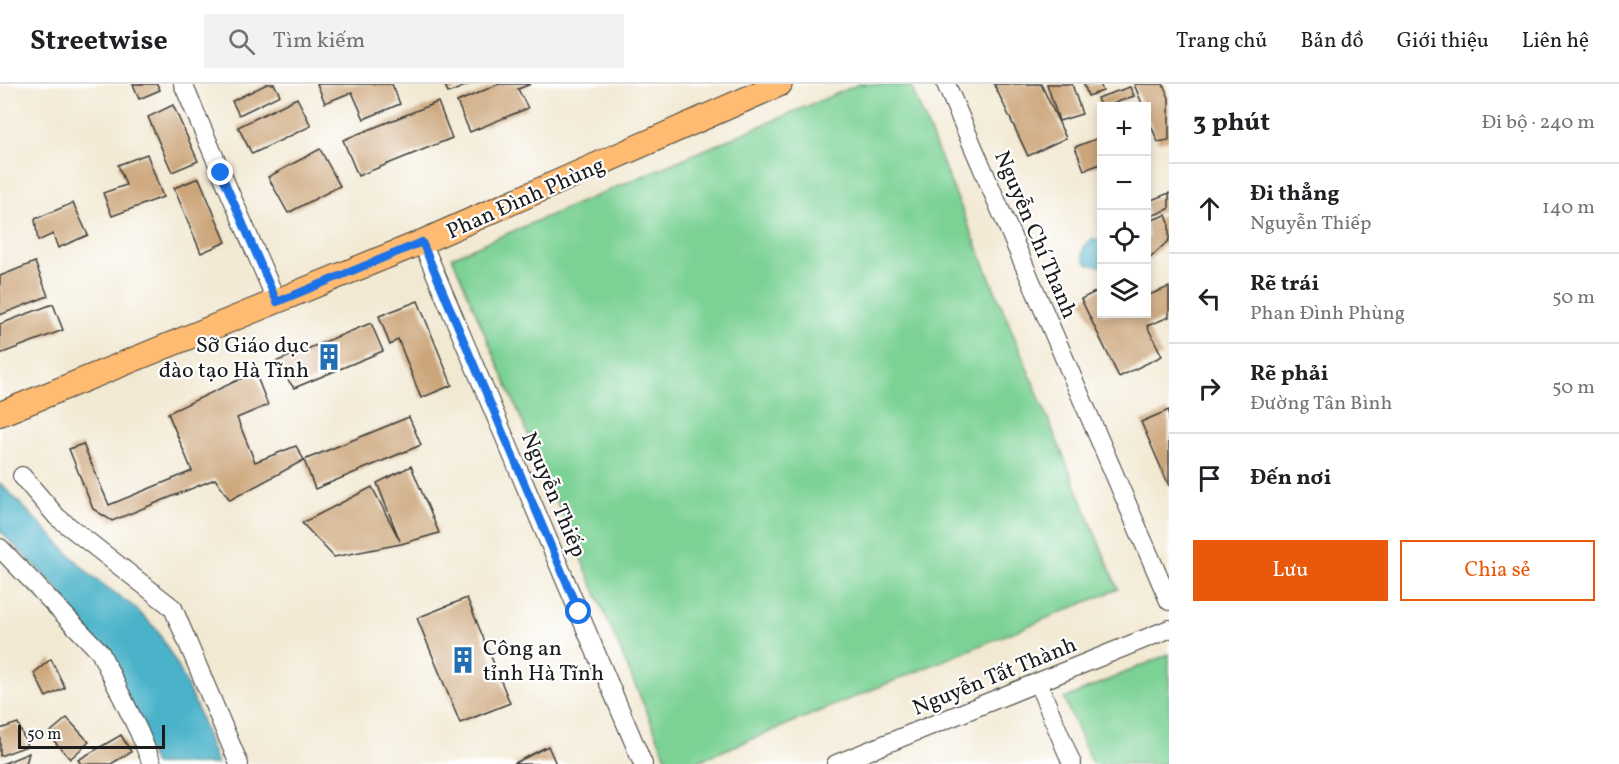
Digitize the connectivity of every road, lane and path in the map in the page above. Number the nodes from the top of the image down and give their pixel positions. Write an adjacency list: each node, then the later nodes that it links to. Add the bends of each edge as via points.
1 (780, 84): 4 (main road, Phan Đình Phùng)
2 (946, 84): 9 (street, Nguyễn Chí Thanh)
3 (186, 85): 5 (street)
4 (422, 242): 5 (main road, Phan Đình Phùng); 14 (street, Nguyễn Thiếp)
5 (277, 302): 6 (main road, Phan Đình Phùng)
6 (0, 414)
7 (22, 476): 13 (street, via 57,517 173,608)
8 (0, 548): 12 (street, via 100,652)
9 (1169, 601)
10 (1169, 630): 11 (street, Nguyễn Tất Thành)
11 (1038, 683): 15 (street, Nguyễn Tất Thành); 16 (street)
12 (152, 764)
13 (239, 764)
14 (643, 764)
15 (836, 764)
16 (1072, 764)

